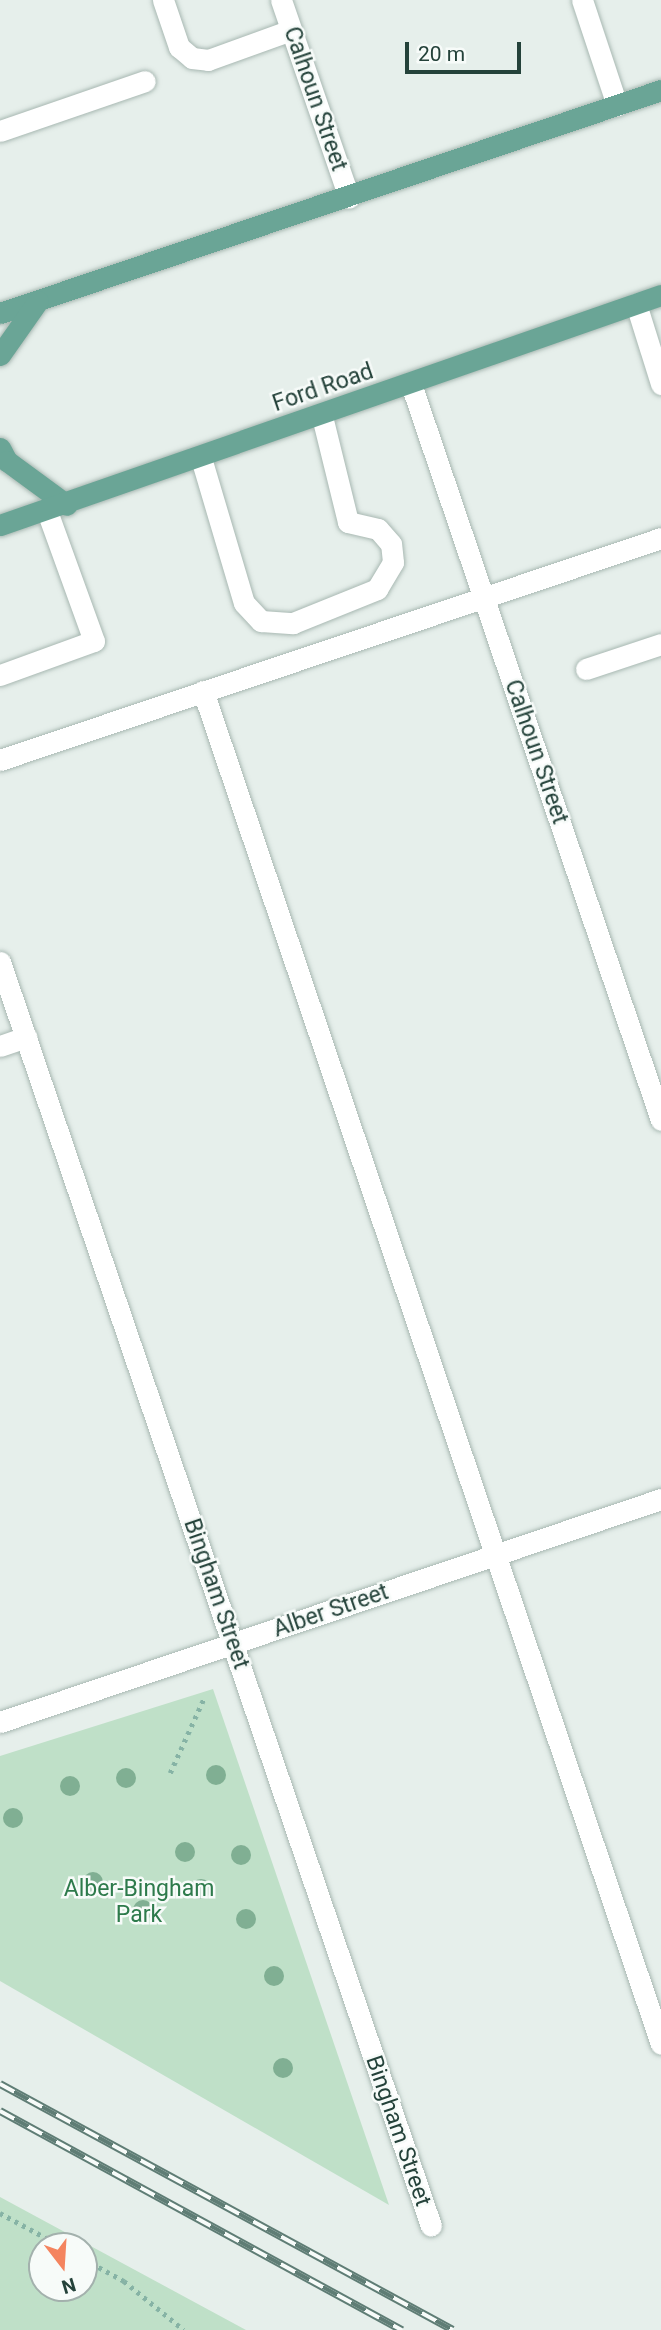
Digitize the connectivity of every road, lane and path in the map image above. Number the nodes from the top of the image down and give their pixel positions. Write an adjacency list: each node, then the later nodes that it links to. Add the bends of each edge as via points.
1 (163, 0): 4 (street, via 179,47 192,58 208,60)
2 (281, 0): 4 (street, Calhoun Street)
3 (582, 0): 7 (street)
4 (291, 30): 9 (street, Calhoun Street)
5 (145, 81): 8 (street)
6 (661, 90): 7 (main road)
7 (617, 105): 9 (main road)
8 (0, 131)
9 (349, 198): 11 (main road)
10 (661, 295): 12 (main road, Ford Road)
11 (38, 301): 13 (main road); 14 (main road)
12 (636, 304): 15 (main road, Ford Road); 16 (street)
13 (0, 313)
14 (0, 355)
15 (411, 384): 17 (main road, Ford Road); 24 (street, Calhoun Street)
16 (661, 384)
17 (322, 416): 19 (main road, Ford Road); 19 (street, via 348,522 378,529 391,544 387,580 293,623 261,621 244,603)
18 (0, 448): 20 (main road, via 7,461)
19 (201, 458): 20 (main road, Ford Road)
20 (68, 505): 21 (main road, Ford Road)
21 (47, 511): 22 (main road, Ford Road); 27 (street, via 94,641)
22 (0, 525)
23 (661, 538): 24 (street)
24 (483, 597): 28 (street); 33 (street, Calhoun Street)
25 (661, 644): 26 (street)
26 (586, 670)
27 (0, 675)
28 (203, 691): 29 (street); 35 (street)
29 (0, 760)
30 (0, 962): 31 (street, Bingham Street)
31 (26, 1037): 32 (street); 36 (street, Bingham Street)
32 (0, 1046)
33 (661, 1120)
34 (661, 1499): 35 (street, Alber Street)
35 (497, 1555): 36 (street, Alber Street); 40 (street)
36 (233, 1644): 38 (street, Alber Street); 42 (street, Bingham Street)
37 (204, 1699): 39 (path)
38 (0, 1722)
39 (170, 1773)
40 (661, 2044)
41 (0, 2213): 43 (path)
42 (431, 2226)
43 (35, 2232)
44 (98, 2267): 45 (path, via 124,2281)
45 (184, 2330)

